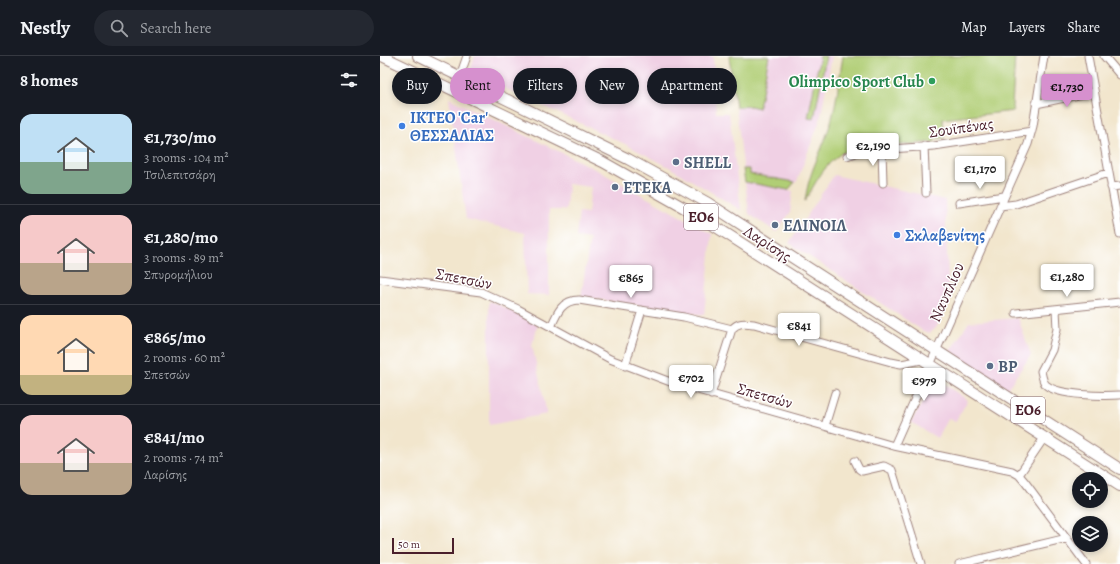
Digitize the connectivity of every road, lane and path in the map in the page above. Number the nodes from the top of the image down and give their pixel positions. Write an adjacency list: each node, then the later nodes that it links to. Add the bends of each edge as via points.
1 (382, 56): 34 (main road, Λαρίσης / ΕΟ6, via 550,136 702,218)
2 (418, 56): 8 (main road, Λαρίσης / ΕΟ6)
3 (467, 56): 7 (street)
4 (1044, 56): 12 (street, Ναυπλίου)
5 (1088, 56): 10 (street)
6 (1104, 56): 9 (street)
7 (463, 68)
8 (450, 71)
9 (1120, 75)
10 (1093, 92): 12 (street); 17 (street)
11 (505, 98): 33 (main road, Λαρίσης / ΕΟ6, via 628,159 702,200 778,246)
12 (1036, 104): 13 (street, Ναυπλίου)
13 (1032, 131): 14 (street, Σουϊπένας); 22 (street, Ναυπλίου)
14 (924, 146): 15 (street, Σουϊπένας); 21 (street)
15 (882, 150): 16 (street, Σουϊπένας, via 858,152); 18 (street)
16 (847, 156)
17 (1108, 173): 20 (street); 24 (street, via 1020,203)
18 (883, 183)
19 (1120, 186): 20 (street)
20 (1111, 187): 25 (street)
21 (926, 193)
22 (1004, 196): 23 (street); 24 (street, Ναυπλίου)
23 (959, 203)
24 (1000, 206): 33 (street, Ναυπλίου)
25 (1120, 234)
26 (380, 279): 31 (street, Σπετσών, via 481,292)
27 (1120, 302): 28 (street)
28 (1056, 308): 30 (street); 38 (street, via 1054,343 1041,371 1045,384 1052,388 1087,395)
29 (642, 310): 31 (street, via 572,300 561,307); 32 (street); 35 (street)
30 (1016, 313)
31 (551, 327): 35 (street, Σπετσών, via 596,353)
32 (732, 329): 34 (street, via 739,324 754,324 891,362); 37 (street)
33 (936, 350): 34 (street, Ναυπλίου); 43 (main road, Λαρίσης / ΕΟ6)
34 (925, 363): 40 (main road, Λαρίσης / ΕΟ6); 41 (street, Ναυπλίου)
35 (625, 366): 37 (street, Σπετσών)
36 (835, 393): 39 (street)
37 (711, 395): 39 (street, Σπετσών)
38 (1120, 395)
39 (825, 426): 41 (street, Σπετσών)
40 (1044, 438): 44 (street); 45 (main road, Λαρίσης / ΕΟ6)
41 (894, 446): 44 (street, Σπετσών, via 1003,469)
42 (855, 461): 47 (street, via 860,470 884,466 892,470)
43 (1117, 466)
44 (1019, 475): 46 (street)
45 (1120, 486)
46 (1067, 538): 48 (street); 49 (street)
47 (921, 564)
48 (959, 564)
49 (1086, 564)

